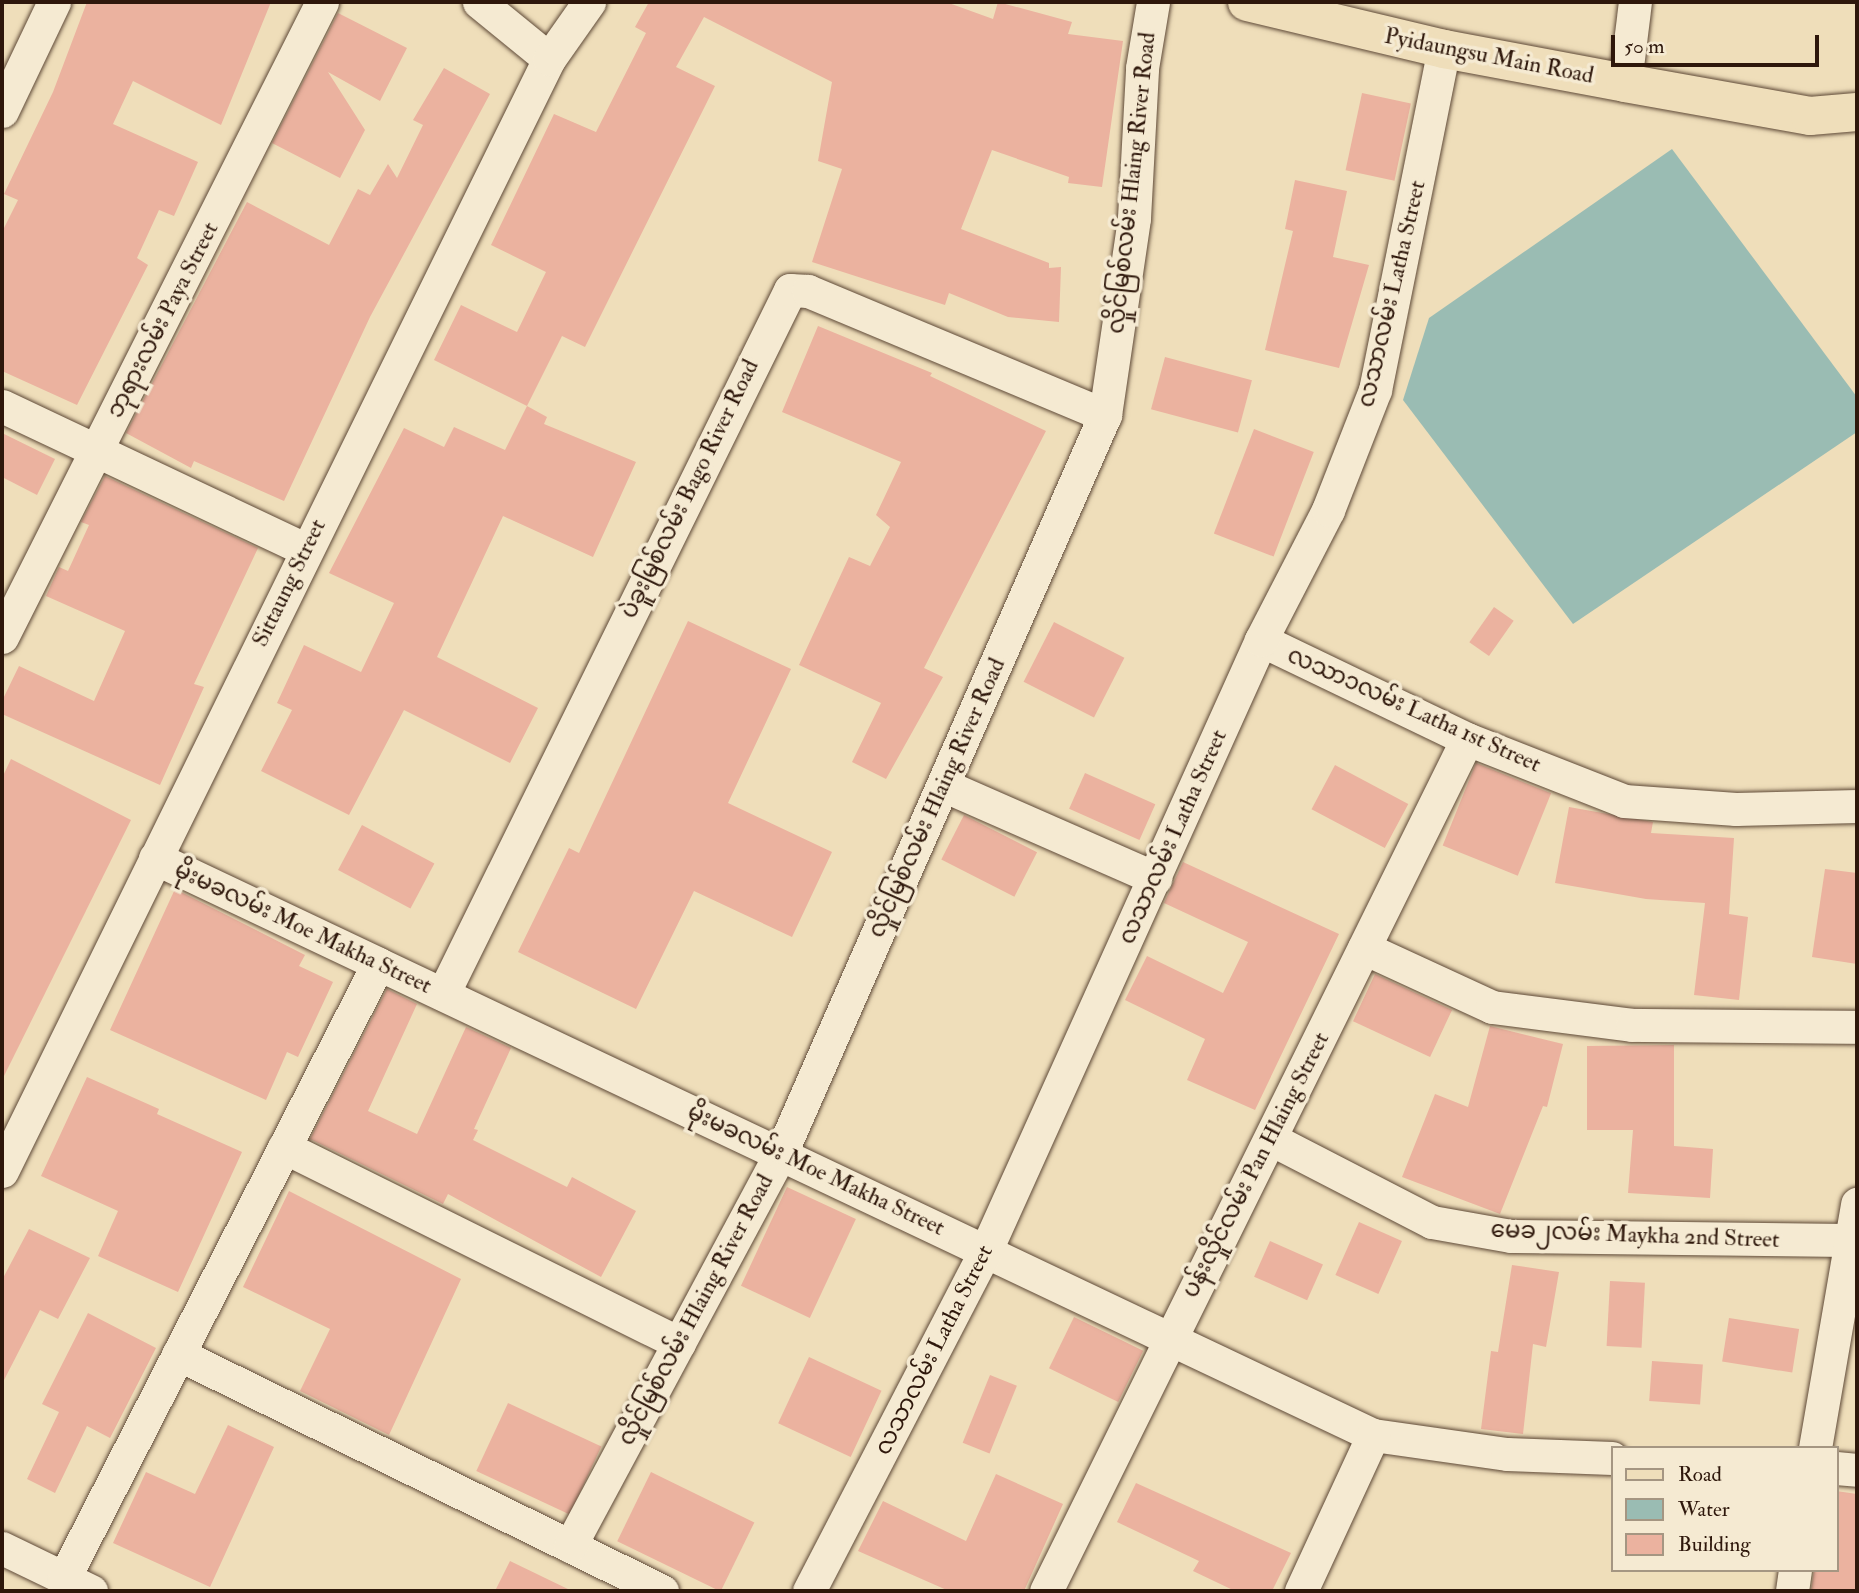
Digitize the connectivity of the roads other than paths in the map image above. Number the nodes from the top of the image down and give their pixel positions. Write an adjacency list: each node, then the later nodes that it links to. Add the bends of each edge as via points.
1 (54, 2): 11 (street)
2 (322, 2): 15 (street, ဘုရားလမ်း Paya Street)
3 (479, 2): 9 (street)
4 (589, 2): 9 (street, Sittaung Street)
5 (1153, 2): 14 (street, လှိုင်မြစ်လမ်း Hlaing River Road, via 1142,68 1134,218)
6 (1247, 2): 8 (main road, Pyidaungsu Main Road)
7 (1635, 2): 10 (street)
8 (1444, 49): 10 (main road, Pyidaungsu Main Road); 18 (street, လသာလမ်း Latha Street, via 1375,390 1328,510)
9 (550, 58): 16 (street, Sittaung Street)
10 (1625, 83): 12 (main road, Pyidaungsu Main Road, via 1810,116)
11 (2, 111)
12 (1857, 112)
13 (2, 406): 15 (street)
14 (1105, 415): 20 (street, လှိုင်မြစ်လမ်း Hlaing River Road); 26 (street, ပဲခူးမြစ်လမ်း Bago River Road, via 808,292 790,290)
15 (98, 451): 16 (street); 17 (street, ဘုရားလမ်း Paya Street)
16 (305, 549): 22 (street, Sittaung Street)
17 (2, 637)
18 (1261, 640): 19 (street, လသာ၁လမ်း Latha 1st Street); 23 (street, လသာလမ်း Latha Street)
19 (1467, 739): 21 (street, လသာ၁လမ်း Latha 1st Street, via 1624,801 1736,809); 24 (street, ပန်းလှိုင်လမ်း Pan Hlaing Street)
20 (943, 785): 23 (street); 30 (street, လှိုင်မြစ်လမ်း Hlaing River Road)
21 (1857, 806)
22 (155, 858): 25 (street, မိုးမခလမ်း Moe Makha Street); 31 (street, Sittaung Street)
23 (1155, 878): 34 (street, လသာလမ်း Latha Street)
24 (1364, 948): 27 (street, via 1492,1007 1632,1025); 28 (street, ပန်းလှိုင်လမ်း Pan Hlaing Street)
25 (379, 964): 26 (street, မိုးမခလမ်း Moe Makha Street); 29 (street)
26 (443, 994): 30 (street, မိုးမခလမ်း Moe Makha Street)
27 (1857, 1027)
28 (1271, 1139): 33 (street, မေခ၂လမ်း Maykha 2nd Street, via 1432,1222 1498,1234); 35 (street, ပန်းလှိုင်လမ်း Pan Hlaing Street)
29 (284, 1147): 36 (street); 37 (street)
30 (781, 1153): 34 (street, မိုးမခလမ်း Moe Makha Street); 36 (street, လှိုင်မြစ်လမ်း Hlaing River Road)
31 (2, 1171)
32 (1857, 1204): 33 (street)
33 (1851, 1240): 39 (street)
34 (986, 1250): 35 (street, မိုးမခလမ်း Moe Makha Street); 48 (street, လသာလမ်း Latha Street)
35 (1170, 1336): 38 (street, မိုးမခလမ်း Moe Makha Street); 49 (street, ပန်းလှိုင်လမ်း Pan Hlaing Street)
36 (678, 1343): 43 (street, လှိုင်မြစ်လမ်း Hlaing River Road)
37 (178, 1354): 43 (street); 46 (street)
38 (1373, 1435): 40 (street, မိုးမခလမ်း Moe Makha Street, via 1507,1454); 50 (street)
39 (1815, 1446)
40 (1610, 1458)
41 (1838, 1468): 42 (street)
42 (1857, 1470)
43 (570, 1546): 47 (street)
44 (2, 1548): 46 (street)
45 (1795, 1572): 51 (street)
46 (78, 1585)
47 (662, 1591)
48 (808, 1591)
49 (1046, 1591)
50 (1301, 1591)
51 (1792, 1591)

